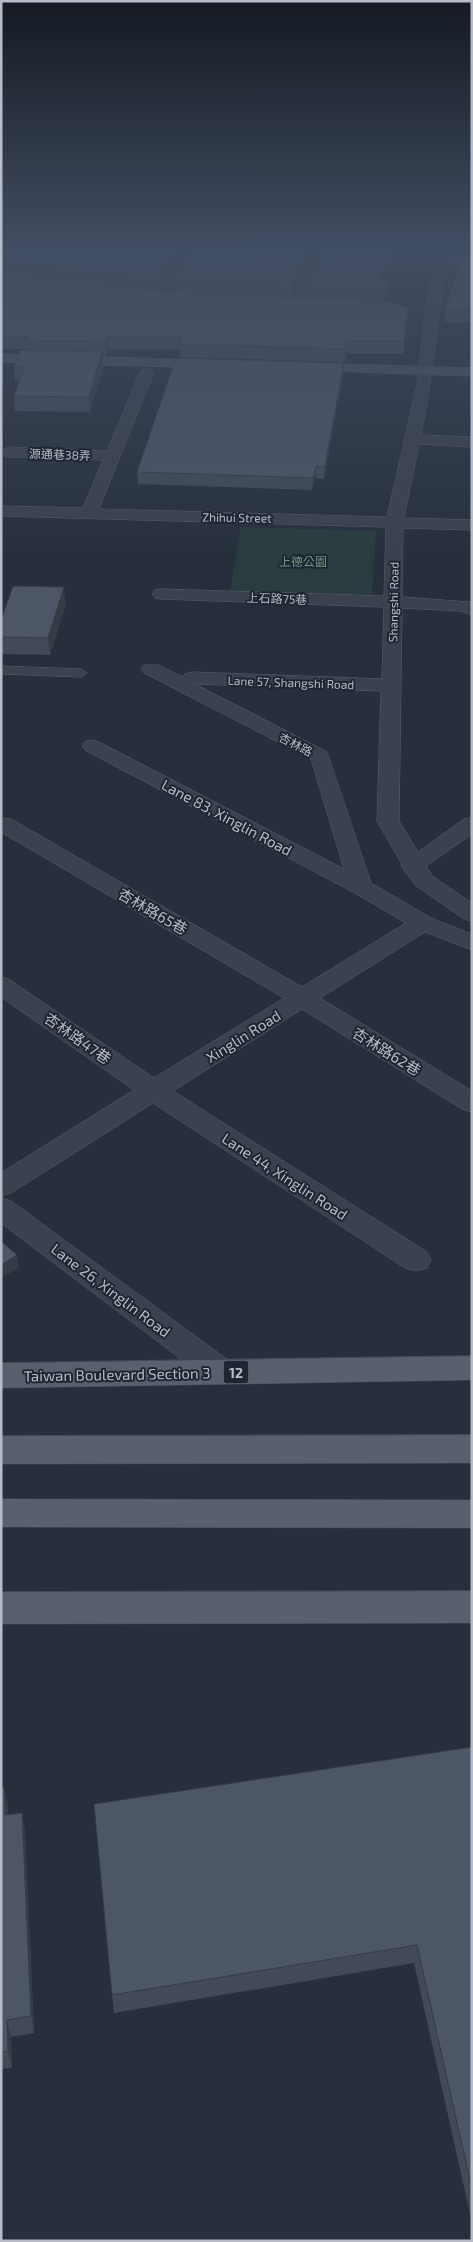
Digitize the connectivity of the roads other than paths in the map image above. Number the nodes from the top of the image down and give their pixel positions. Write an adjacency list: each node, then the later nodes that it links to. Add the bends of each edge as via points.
1 (426, 349): 9 (street, Shangshi Road)
2 (1, 358): 3 (main road)
3 (228, 364)
4 (1, 368): 6 (main road)
5 (292, 371): 9 (main road)
6 (147, 372): 8 (main road); 14 (street)
7 (472, 372): 9 (main road)
8 (216, 374)
9 (425, 375): 10 (main road); 11 (street, Shangshi Road)
10 (472, 381)
11 (412, 439): 12 (street); 17 (street, Shangshi Road)
12 (472, 442)
13 (8, 452): 14 (street, 源通巷38弄)
14 (112, 456): 16 (street)
15 (2, 512): 16 (street, Zhihui Street)
16 (89, 513): 17 (street, Zhihui Street)
17 (395, 521): 18 (street, Zhihui Street); 20 (street, Shangshi Road)
18 (472, 525)
19 (161, 594): 20 (street, 上石路75巷)
20 (393, 602): 21 (street, 上石路75巷, via 463,606); 26 (street, Shangshi Road)
21 (472, 610)
22 (150, 669): 31 (street, 杏林路, via 320,756)
23 (1, 670): 24 (lane)
24 (81, 673)
25 (192, 678): 26 (street, Lane 57, Shangshi Road)
26 (391, 685): 30 (street, Shangshi Road, via 388,821)
27 (92, 746): 31 (street, Lane 83, Xinglin Road)
28 (3, 824): 36 (street, 杏林路65巷)
29 (472, 824): 30 (street)
30 (412, 866): 32 (street, Shangshi Road, via 423,880)
31 (362, 887): 33 (street)
32 (472, 914)
33 (423, 923): 34 (street); 36 (street, Xinglin Road)
34 (472, 943)
35 (1, 985): 37 (street, 杏林路47巷)
36 (302, 998): 37 (street, Xinglin Road); 38 (street, 杏林路62巷)
37 (155, 1092): 39 (street, Xinglin Road); 41 (street, Lane 44, Xinglin Road)
38 (472, 1103)
39 (1, 1186)
40 (1, 1208): 43 (street, Lane 26, Xinglin Road)
41 (416, 1260)
42 (472, 1368): 43 (main road, Taiwan Boulevard Section 3 / 12)
43 (221, 1372): 44 (main road, Taiwan Boulevard Section 3 / 12)
44 (1, 1376)
45 (472, 1449): 46 (main road)
46 (1, 1450)
47 (1, 1513): 48 (main road)
48 (472, 1514)
49 (472, 1607): 50 (main road)
50 (1, 1608)

